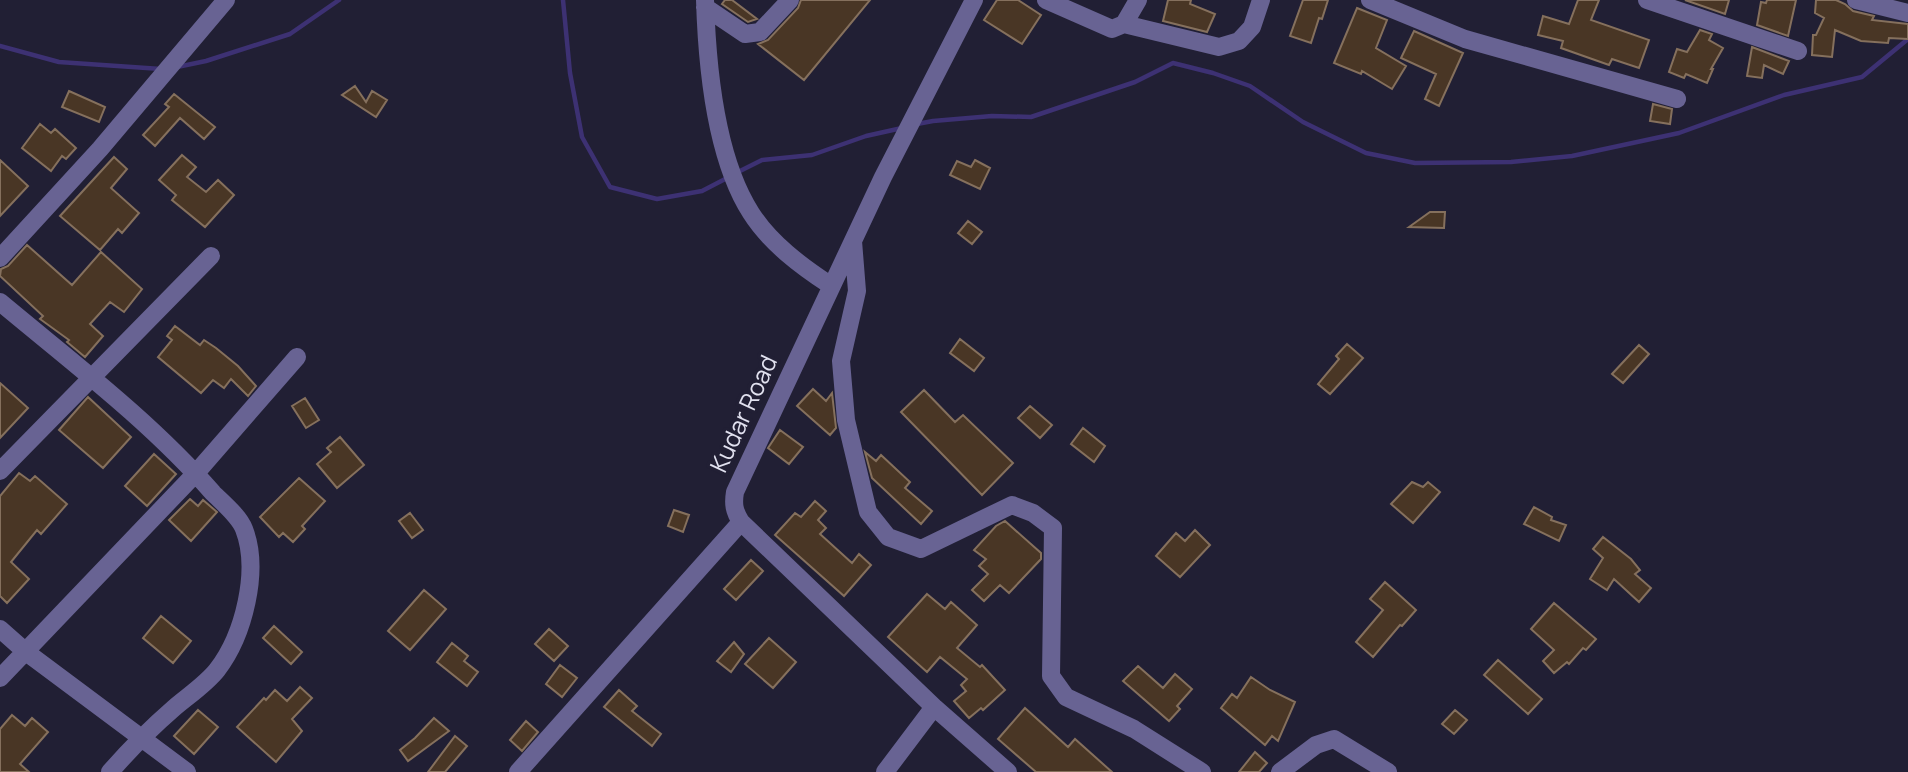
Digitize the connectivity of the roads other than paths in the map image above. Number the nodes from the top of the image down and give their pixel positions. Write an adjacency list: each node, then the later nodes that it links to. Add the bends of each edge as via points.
1 (226, 0): 17 (street)
2 (790, 0): 10 (street, via 760,33 745,34)
3 (974, 0): 15 (street, Kudar Road)
4 (1046, 0): 12 (street, via 1106,29)
5 (1138, 0): 12 (street)
6 (1261, 0): 12 (street, via 1252,27 1240,41 1219,47)
7 (1370, 0): 14 (street, via 1465,39)
8 (1647, 0): 13 (street)
9 (1856, 0): 11 (street)
10 (705, 4): 18 (street, via 714,100 728,167 751,214 772,240)
11 (1908, 13)
12 (1124, 24)
13 (1798, 51)
14 (1677, 99)
15 (853, 241): 18 (street, Kudar Road); 35 (street, via 857,291 841,361 846,420 868,512 888,537 921,549 1012,505 1053,528 1051,676 1066,697 1134,729)
16 (211, 256): 21 (street)
17 (0, 258)
18 (830, 285): 24 (street, Kudar Road, via 735,492 735,513)
19 (0, 302): 21 (street)
20 (297, 357): 23 (street)
21 (92, 379): 22 (street); 23 (street, via 151,427)
22 (0, 471)
23 (196, 473): 26 (street); 29 (street, via 243,526 249,546 246,608 234,642 216,671)
24 (741, 522): 28 (street); 32 (street)
25 (0, 629): 26 (street)
26 (26, 652): 27 (street); 29 (street)
27 (0, 678)
28 (934, 707): 33 (street); 34 (street)
29 (140, 738): 30 (street); 31 (street)
30 (110, 772)
31 (187, 772)
32 (518, 772)
33 (886, 772)
34 (1008, 772)
35 (1202, 772)
36 (1280, 772): 37 (street, via 1316,745 1334,739)
37 (1388, 772)

